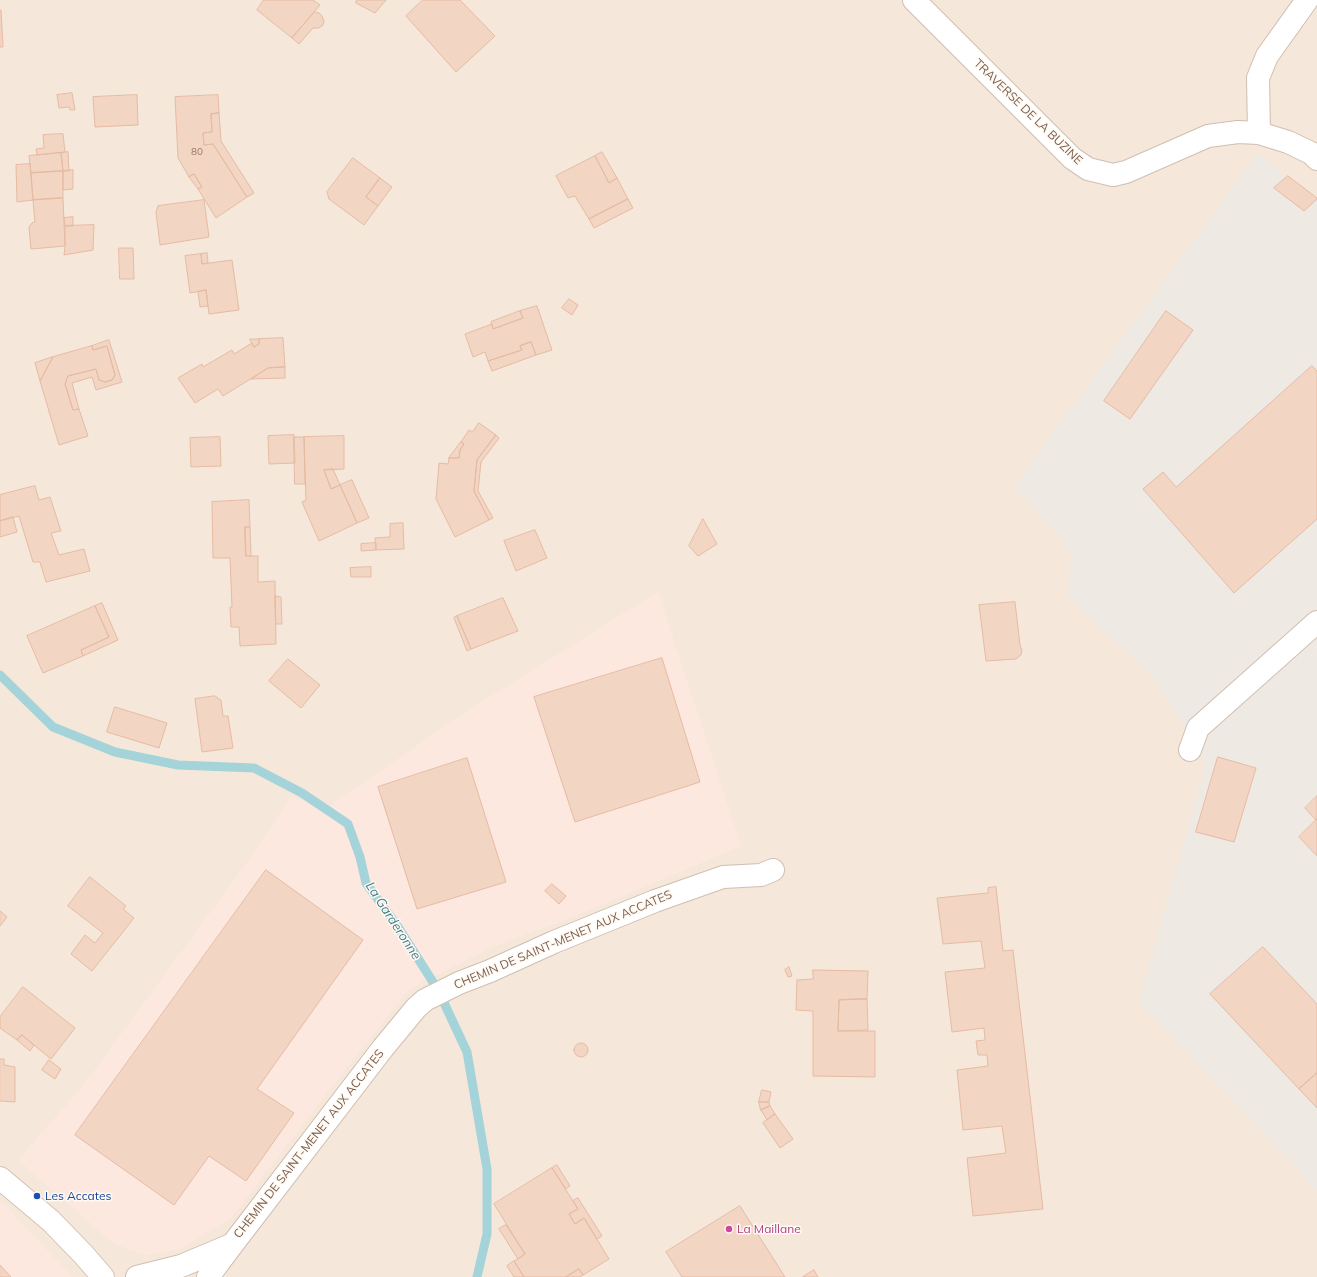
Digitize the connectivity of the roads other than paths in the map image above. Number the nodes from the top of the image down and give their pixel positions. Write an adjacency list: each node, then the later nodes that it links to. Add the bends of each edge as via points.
1 (914, 0): 3 (street, TRAVERSE DE LA BUZINE, via 1072,158 1088,169 1113,175 1126,172 1208,136 1238,132)
2 (1307, 0): 3 (street, via 1267,56 1258,78)
3 (1259, 133): 4 (street, TRAVERSE DE LA BUZINE, via 1288,142 1311,153)
4 (1317, 159)
5 (1317, 622): 6 (street, via 1198,728)
6 (1190, 750)
7 (773, 870): 9 (street, CHEMIN DE SAINT-MENET AUX ACCATES, via 761,875 723,877 654,901 459,983 425,1000 383,1048)
8 (0, 1178): 10 (street, via 51,1221)
9 (232, 1245): 11 (street, CHEMIN DE SAINT-MENET AUX ACCATES, via 181,1266); 12 (street, CHEMIN DE SAINT-MENET AUX ACCATES)
10 (103, 1277)
11 (137, 1277)
12 (208, 1277)

